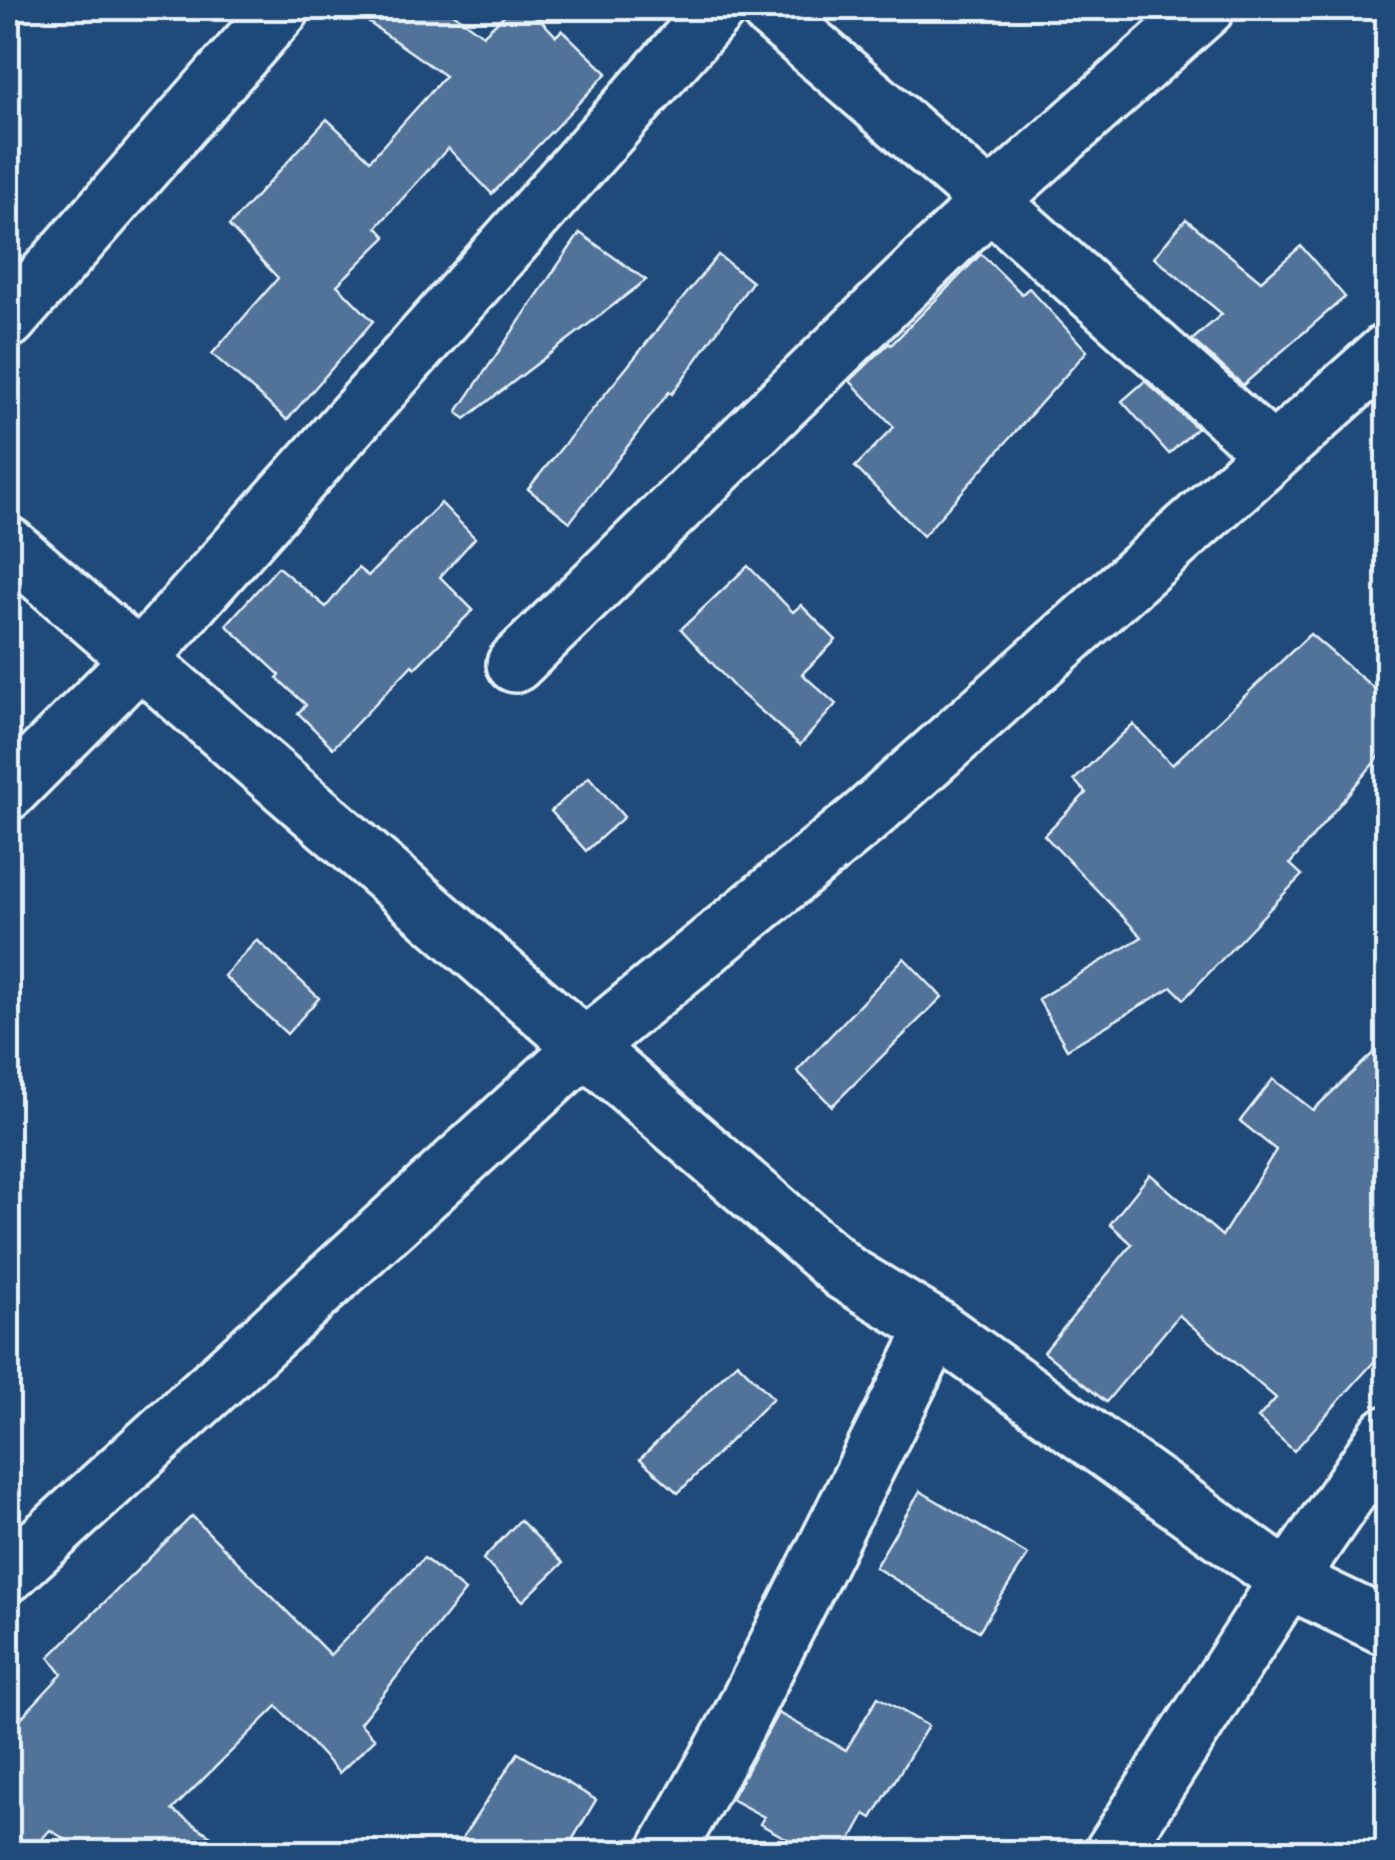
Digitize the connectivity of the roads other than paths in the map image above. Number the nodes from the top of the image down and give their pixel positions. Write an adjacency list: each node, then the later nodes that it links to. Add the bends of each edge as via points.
1 (282, 8): 6 (street)
2 (718, 8): 10 (street)
3 (767, 8): 5 (street)
4 (1206, 8): 5 (street)
5 (990, 201): 8 (street); 11 (street)
6 (8, 320)
7 (1375, 380): 8 (street)
8 (1272, 453): 13 (street, via 864,818)
9 (8, 545): 10 (street)
10 (140, 660): 12 (street); 13 (street)
11 (515, 664)
12 (8, 792)
13 (586, 1046): 14 (street, via 846,1273); 16 (street)
14 (936, 1328): 17 (street); 19 (street)
15 (1388, 1434): 17 (street)
16 (8, 1574)
17 (1288, 1580): 18 (street); 20 (street)
18 (1388, 1628)
19 (666, 1852)
20 (1113, 1852)

